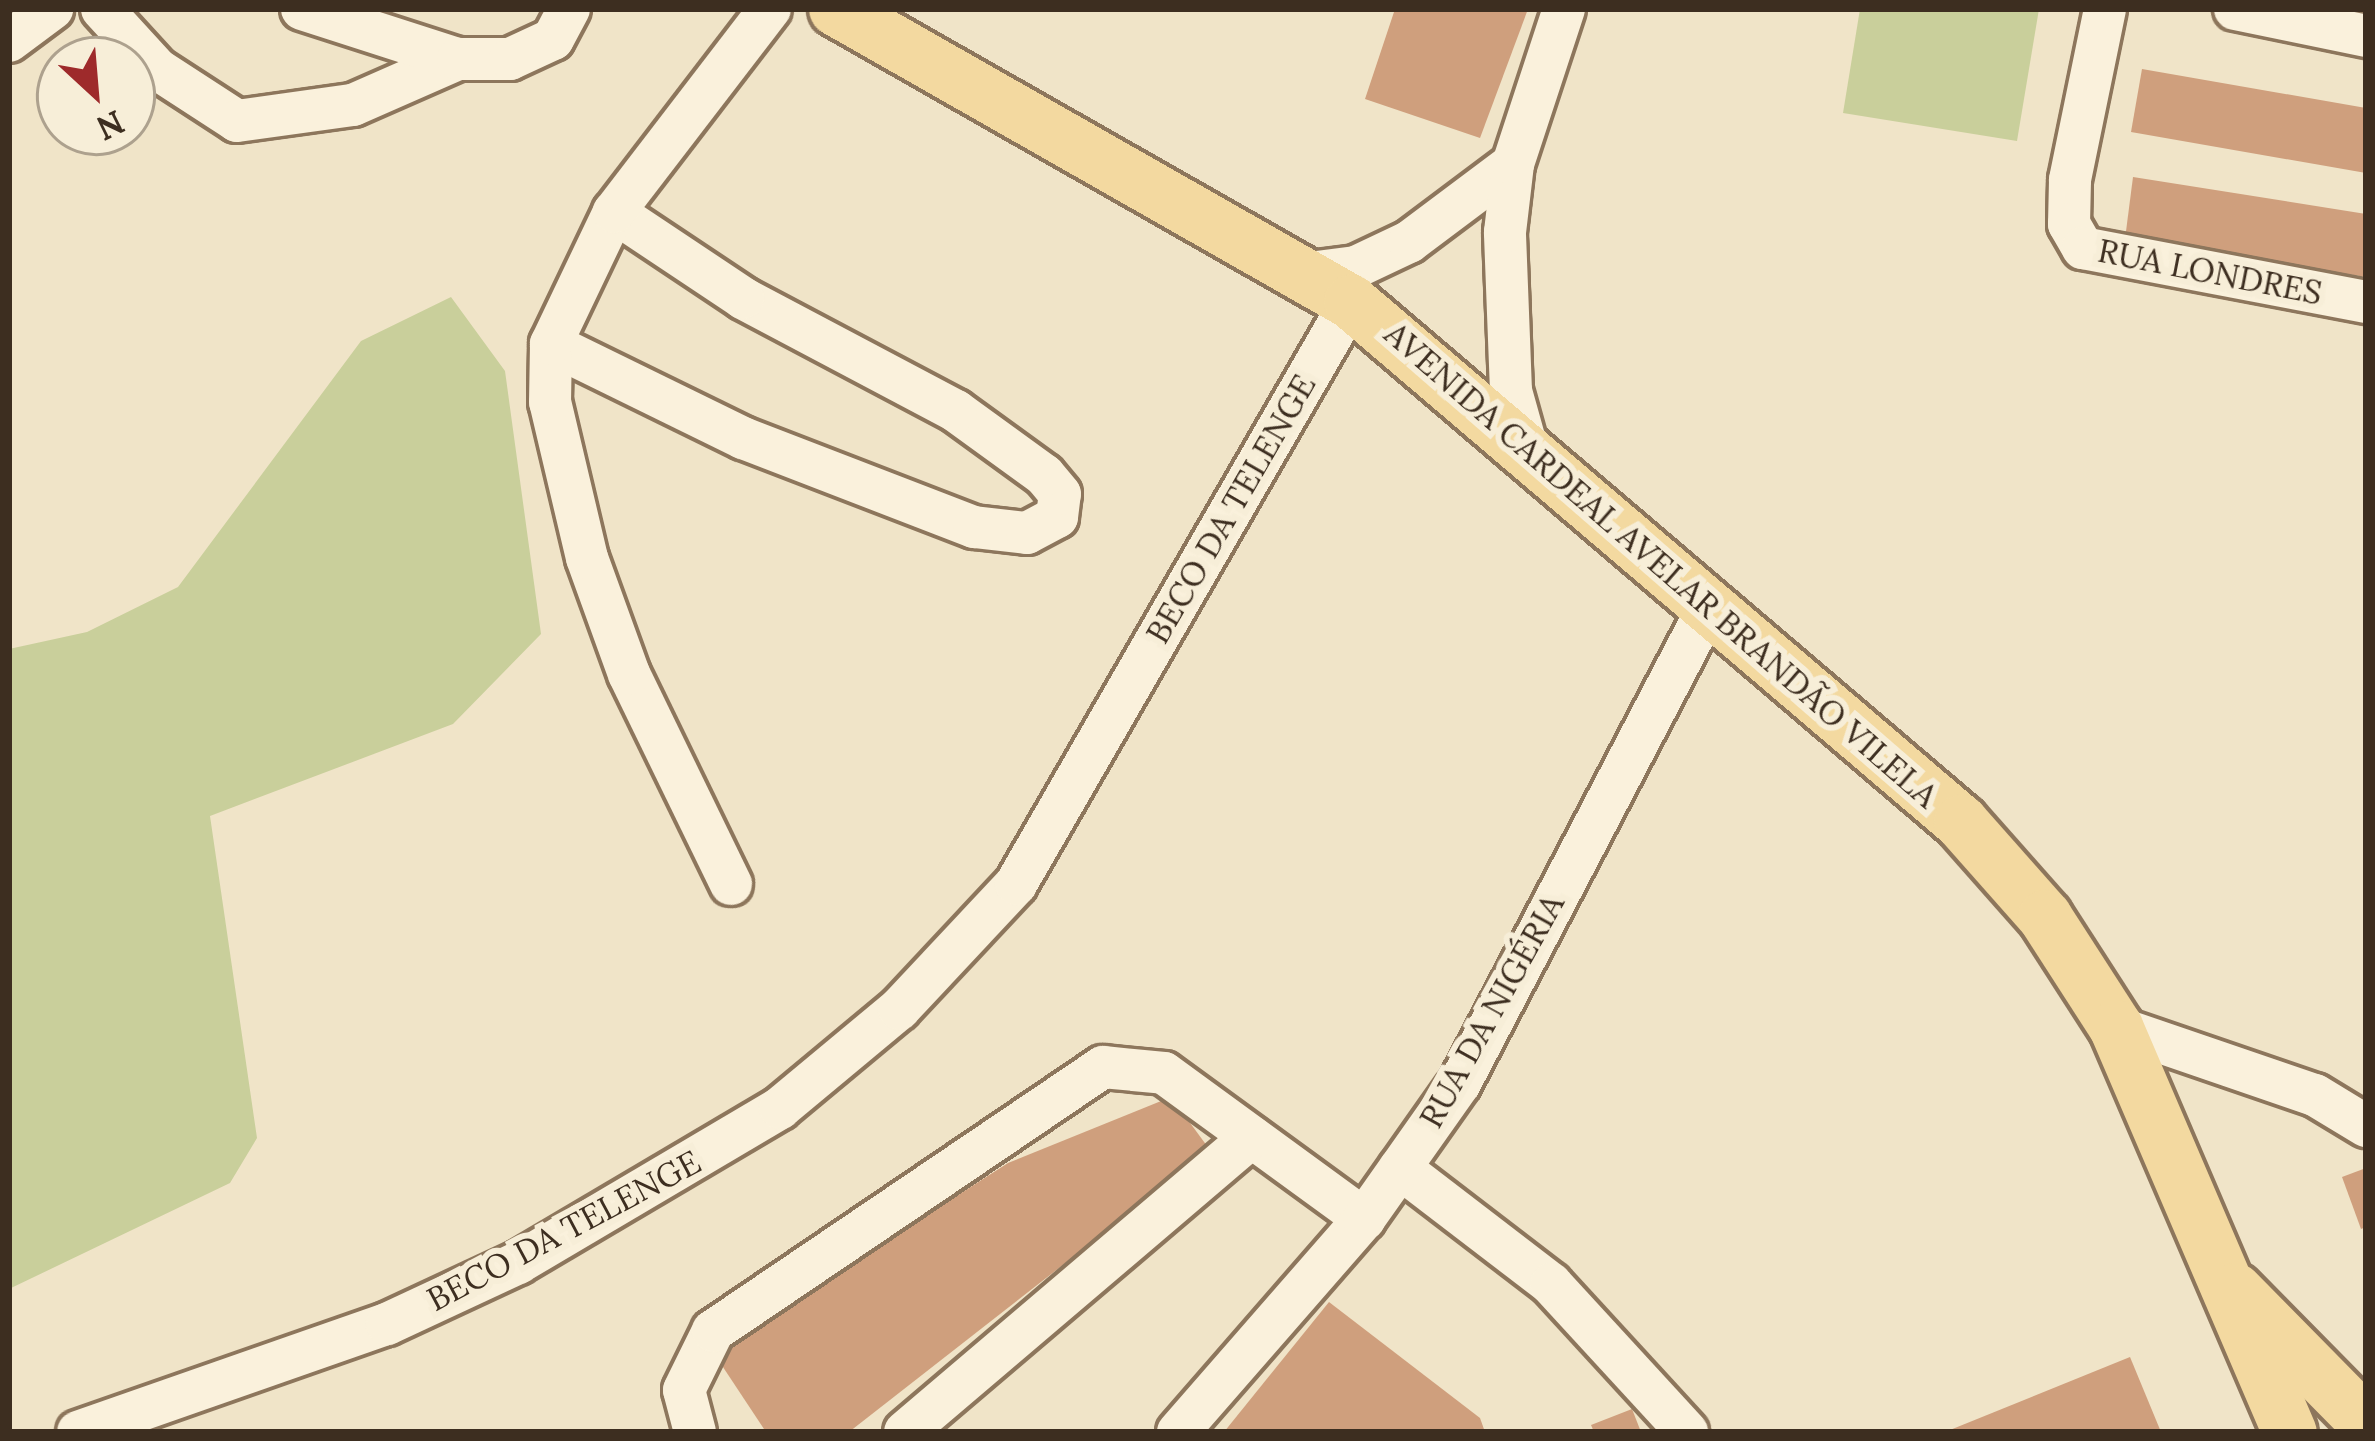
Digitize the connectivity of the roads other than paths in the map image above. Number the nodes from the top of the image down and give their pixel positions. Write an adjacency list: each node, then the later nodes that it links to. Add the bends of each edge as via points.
1 (52, 9): 11 (street)
2 (102, 9): 12 (street, via 158,69 237,121 353,105)
3 (302, 9): 12 (street)
4 (569, 9): 12 (street, via 534,53)
5 (770, 9): 14 (street)
6 (836, 9): 15 (main road, AVENIDA CARDEAL AVELAR BRANDÃO VILELA)
7 (1564, 9): 13 (street)
8 (2105, 9): 16 (street, RUA LONDRES, via 2070,180 2068,224 2083,248)
9 (2235, 9): 10 (street)
10 (2366, 36)
11 (9, 41)
12 (458, 58)
13 (1513, 164): 15 (street, via 1409,242); 18 (street, via 1504,298)
14 (614, 212): 17 (street); 17 (street, via 743,298 956,411 1044,475 1060,494 1057,517 1027,533 974,526 743,438)
15 (1330, 287): 18 (main road, AVENIDA CARDEAL AVELAR BRANDÃO VILELA); 28 (street, BECO DA TELENGE, via 1016,884 899,1009 780,1108 518,1263 387,1324)
16 (2366, 302)
17 (551, 344): 20 (street, via 554,425 587,558 628,674)
18 (1525, 441): 19 (main road, AVENIDA CARDEAL AVELAR BRANDÃO VILELA)
19 (1708, 610): 21 (main road, AVENIDA CARDEAL AVELAR BRANDÃO VILELA, via 1961,822 2045,917); 24 (street, RUA DA NIGÉRIA, via 1460,1083)
20 (731, 884)
21 (2116, 1027): 22 (street, via 2315,1095); 26 (main road, AVENIDA CARDEAL AVELAR BRANDÃO VILELA)
22 (2366, 1126)
23 (1252, 1137): 25 (street); 29 (street, via 1164,1073 1118,1066 1070,1083 712,1331 684,1390); 30 (street)
24 (1400, 1168): 25 (street, RUA DA NIGÉRIA); 32 (street, via 1551,1284)
25 (1364, 1219): 31 (street, RUA DA NIGÉRIA)
26 (2224, 1280): 27 (main road, AVENIDA CARDEAL AVELAR BRANDÃO VILELA); 33 (main road, AVENIDA CARDEAL AVELAR BRANDÃO VILELA)
27 (2366, 1423)
28 (78, 1432)
29 (695, 1432)
30 (905, 1432)
31 (1178, 1432)
32 (1687, 1432)
33 (2290, 1432)

